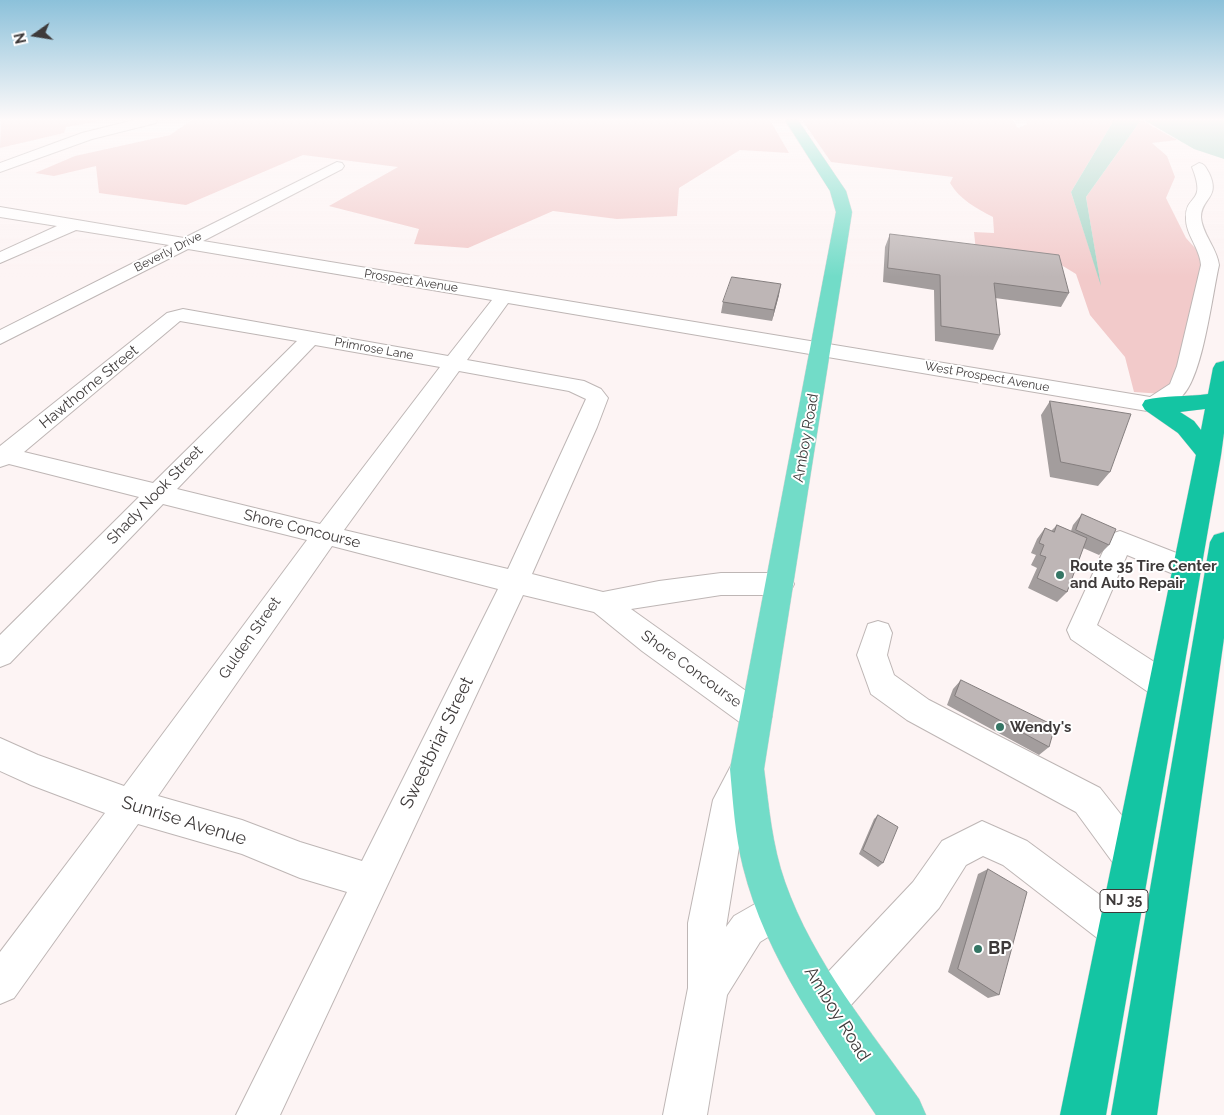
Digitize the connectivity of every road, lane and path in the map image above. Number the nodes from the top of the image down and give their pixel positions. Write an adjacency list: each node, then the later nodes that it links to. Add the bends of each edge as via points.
1 (325, 172): 6 (street, Beverly Drive)
2 (825, 172): 14 (main road, Amboy Road, via 838,191 844,212)
3 (1201, 172): 19 (street, via 1206,186 1204,198 1194,209 1194,221 1208,249 1210,265 1180,385)
4 (0, 212): 5 (street, Prospect Avenue)
5 (73, 225): 6 (street, Prospect Avenue); 7 (street)
6 (184, 244): 8 (street, Prospect Avenue); 11 (street, Beverly Drive)
7 (0, 258)
8 (504, 296): 14 (street, Prospect Avenue); 15 (street, Gulden Street)
9 (178, 316): 13 (street, Primrose Lane, via 189,315); 21 (street, Hawthorne Street)
10 (0, 322): 11 (street)
11 (23, 326): 12 (street, Beverly Drive)
12 (0, 338)
13 (311, 338): 15 (street, Primrose Lane); 22 (street, Shady Nook Street)
14 (822, 348): 19 (street, West Prospect Avenue); 27 (main road, Amboy Road)
15 (452, 362): 17 (street, Primrose Lane); 23 (street, Gulden Street)
16 (1224, 368): 18 (highway, NJ 35)
17 (570, 385): 26 (street, Sweetbriar Street, via 594,393 597,401)
18 (1220, 399): 19 (highway, via 1186,405); 20 (highway, NJ 35)
19 (1154, 405): 20 (highway, via 1186,427)
20 (1209, 455): 25 (highway, NJ 35)
21 (2, 456): 22 (street, Shore Concourse)
22 (157, 492): 23 (street, Shore Concourse); 30 (street, Shady Nook Street)
23 (326, 535): 26 (street, Shore Concourse); 35 (street, Gulden Street)
24 (1224, 542): 47 (highway, NJ 35)
25 (1188, 569): 31 (highway, NJ 35); 31 (street, via 1120,540 1081,630)
26 (514, 582): 28 (street, Shore Concourse, via 565,592); 37 (street, Sweetbriar Street)
27 (780, 584): 28 (street, Shore Concourse, via 721,584); 32 (main road, Amboy Road)
28 (603, 604): 32 (street, Shore Concourse)
29 (878, 633): 36 (street, via 872,655 882,684 918,710 1088,800)
30 (0, 654)
31 (1165, 686): 36 (highway, NJ 35)
32 (756, 716): 34 (main road, Amboy Road)
33 (0, 754): 35 (street, Sunrise Avenue, via 31,769)
34 (748, 769): 38 (main road, Amboy Road, via 757,846); 41 (street, Amboy Road, via 730,800 706,923)
35 (132, 804): 37 (street, Sunrise Avenue); 40 (street, Gulden Street)
36 (1132, 858): 39 (highway, NJ 35)
37 (370, 881): 43 (street, Sweetbriar Street)
38 (776, 911): 41 (street, Amboy Road, via 747,929); 42 (main road, Amboy Road)
39 (1118, 931): 42 (street, via 1015,853 982,838 954,852 926,895); 46 (highway, NJ 35)
40 (0, 984)
41 (708, 988): 44 (street, Amboy Road)
42 (827, 1002): 45 (main road, Amboy Road)
43 (258, 1115)
44 (685, 1115)
45 (903, 1115)
46 (1083, 1115)
47 (1134, 1115)

